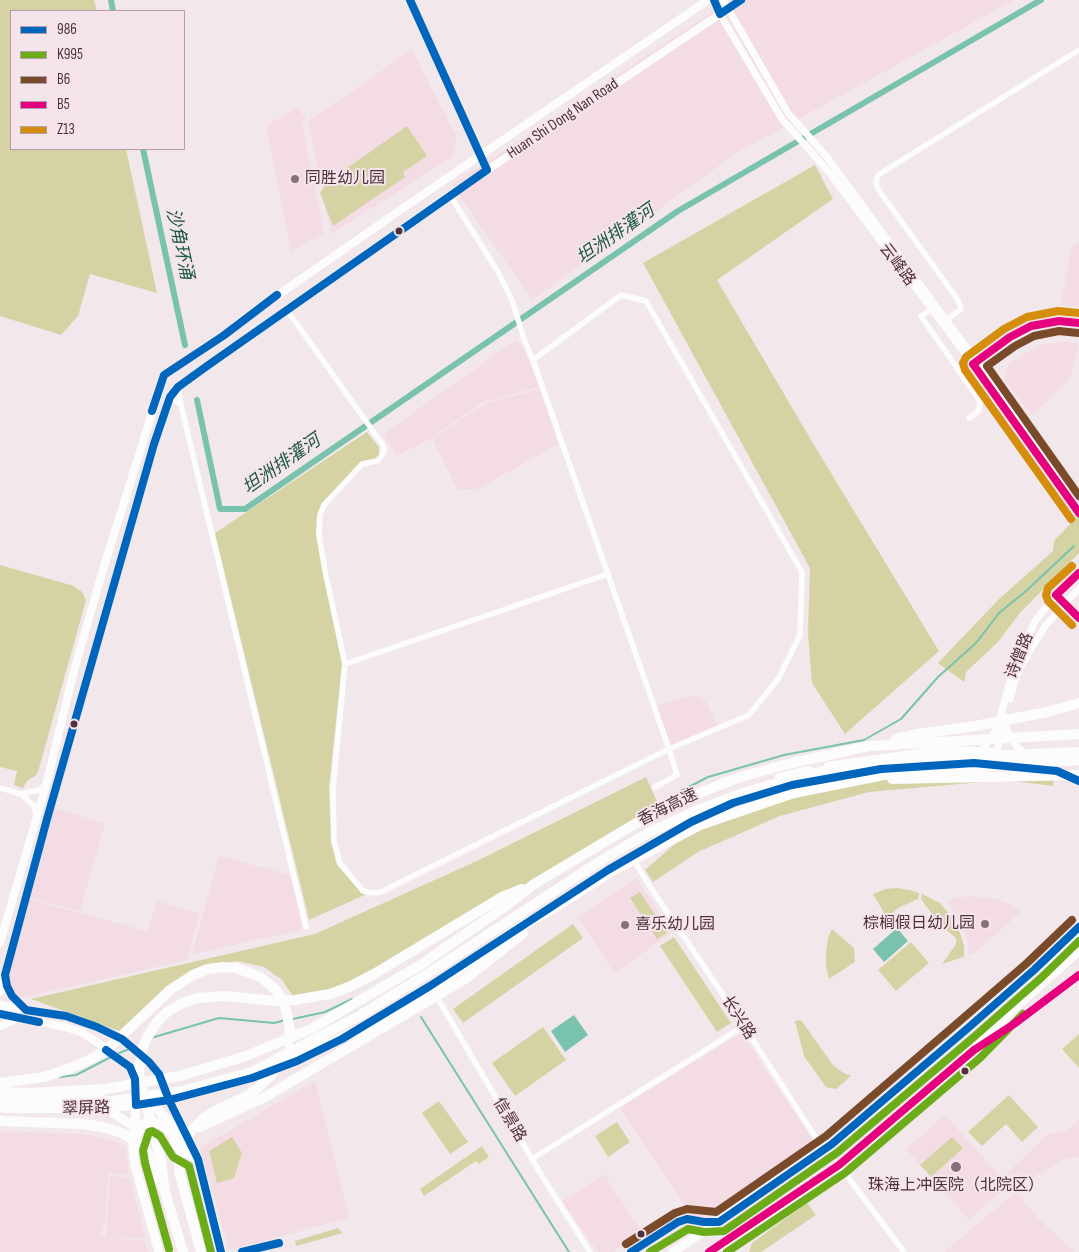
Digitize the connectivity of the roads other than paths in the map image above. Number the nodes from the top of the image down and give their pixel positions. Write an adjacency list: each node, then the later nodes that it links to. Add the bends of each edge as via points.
1 (410, 0): 8 (street)
2 (708, 0): 8 (main road, Huan Shi Dong Nan Road)
3 (714, 0): 6 (street)
4 (723, 0): 6 (street)
5 (741, 0): 6 (main road, Huan Shi Dong Nan Road)
6 (723, 12): 9 (main road, Huan Shi Dong Nan Road); 12 (street, 云峰路, via 782,119 822,164); 13 (street, 云峰路, via 788,113 827,157)
7 (1079, 50): 13 (street, via 878,175 878,190 958,300 961,309)
8 (480, 157): 9 (street); 44 (main road, Huan Shi Dong Nan Road, via 164,374 75,668)
9 (487, 170): 10 (main road, Huan Shi Dong Nan Road)
10 (450, 195): 11 (main road, Huan Shi Dong Nan Road); 15 (street, via 498,272 512,300)
11 (287, 310): 17 (main road, Huan Shi Dong Nan Road); 26 (street, via 383,445 384,451 377,461 362,464 330,496 320,515 319,534 325,571)
12 (931, 310): 16 (street, 云峰路); 20 (street, via 921,316 981,403 980,409)
13 (946, 320): 16 (street, 云峰路)
14 (1079, 323): 16 (street, via 1058,321 1030,326)
15 (533, 360): 24 (street); 32 (street, via 621,295 646,301 802,572 800,635 778,679 749,715)
16 (975, 362): 21 (street, 云峰路); 22 (street, 云峰路)
17 (178, 387): 18 (main road, Huan Shi Dong Nan Road); 19 (street)
18 (170, 397): 19 (street); 58 (main road, Huan Shi Dong Nan Road, via 151,454)
19 (181, 405): 53 (street)
20 (972, 416)
21 (1079, 496)
22 (1079, 513)
23 (1079, 573): 29 (street, 诗僧路, via 1060,590 1035,621 1009,684)
24 (608, 574): 26 (street); 32 (street)
25 (1079, 588): 28 (street, 诗僧路, via 1046,625 1031,649 1017,674)
26 (345, 664): 32 (street, via 333,788 334,841 340,864 363,890 372,893 381,892)
27 (1079, 703): 31 (highway)
28 (1005, 716): 34 (street, 诗僧路); 36 (street, via 1010,737)
29 (997, 729): 33 (street, 诗僧路); 34 (street)
30 (1079, 734): 31 (highway, 香海高速)
31 (869, 746): 50 (highway, 香海高速, via 737,778 686,798 638,822)
32 (669, 749): 45 (street, via 677,775)
33 (981, 751): 34 (main road); 71 (main road, via 925,752 833,765 791,774 701,805 618,847 423,978 335,1032 249,1068)
34 (998, 751): 36 (main road); 38 (street); 39 (street)
35 (1079, 752): 69 (highway, via 920,759 830,770 743,793 693,812 602,860 359,1016)
36 (1029, 755): 37 (main road)
37 (1079, 760): 42 (highway, via 894,773)
38 (983, 764): 39 (main road, 翠屏路); 49 (main road, 翠屏路, via 881,769 792,784 733,803 691,822)
39 (1020, 768): 40 (main road, 翠屏路)
40 (1056, 772): 41 (main road, 翠屏路); 43 (main road)
41 (1079, 775): 42 (highway)
42 (869, 780): 51 (highway, via 794,793 700,826 610,872)
43 (1079, 781)
44 (46, 785): 47 (street); 48 (main road, Huan Shi Dong Nan Road)
45 (655, 787)
46 (0, 788): 47 (street)
47 (21, 794): 48 (street, via 34,806)
48 (36, 815): 55 (main road, Huan Shi Dong Nan Road)
49 (632, 856): 60 (main road, 翠屏路); 67 (street, 长兴路)
50 (534, 884): 72 (highway, 香海高速, via 422,964 311,1029 246,1056 180,1076 105,1089); 92 (highway, via 502,897 374,974 330,994 276,1001 224,996 198,998 167,1012 146,1038 139,1070 161,1161)
51 (556, 907): 69 (highway, via 374,1023 281,1064); 83 (highway, via 465,979 265,1097)
52 (1079, 927): 57 (main road)
53 (306, 928)
54 (1079, 937): 57 (main road)
55 (0, 943)
56 (1079, 951): 68 (main road, via 1009,1013)
57 (1034, 970): 85 (main road)
58 (4, 975): 61 (main road, Huan Shi Dong Nan Road); 63 (main road, via 12,996)
59 (1079, 975): 68 (main road)
60 (430, 986): 75 (main road, 翠屏路, via 342,1039 297,1060 252,1078); 90 (street, 信景路)
61 (0, 992)
62 (0, 1005): 63 (main road)
63 (26, 1010): 71 (main road, via 66,1016 122,1039 149,1062 159,1074)
64 (0, 1014): 65 (main road)
65 (18, 1018): 66 (main road); 73 (main road, via 82,1032 130,1067)
66 (0, 1026)
67 (744, 1026): 84 (street, 长兴路); 90 (street)
68 (974, 1050): 91 (main road)
69 (252, 1072): 77 (highway, via 182,1091 105,1102)
70 (0, 1083): 83 (highway, via 44,1077 95,1057 170,990 193,975 208,969 237,968 268,983 278,992 286,1006 290,1029 288,1046 272,1074 260,1086 204,1118)
71 (165, 1090): 73 (main road, 翠屏路); 75 (main road)
72 (0, 1092)
73 (136, 1093): 74 (main road, 翠屏路, via 58,1099); 76 (main road); 78 (main road)
74 (0, 1097)
75 (169, 1100): 76 (main road, 翠屏路); 86 (main road)
76 (152, 1102): 78 (main road, 翠屏路); 86 (main road)
77 (0, 1104)
78 (136, 1105): 80 (main road, 翠屏路); 82 (main road)
79 (0, 1108): 80 (main road, 翠屏路)
80 (107, 1109): 82 (main road)
81 (0, 1121): 92 (highway, via 83,1124 122,1132 147,1152)
82 (134, 1127): 87 (main road)
83 (190, 1132): 95 (highway, via 183,1142 179,1171)
84 (816, 1138): 85 (street); 88 (street, 长兴路)
85 (832, 1144): 88 (main road)
86 (191, 1146): 89 (main road)
87 (133, 1149): 89 (main road, via 141,1126 153,1121 168,1129 180,1149); 93 (main road)
88 (817, 1155): 98 (main road)
89 (198, 1159): 96 (main road)
90 (532, 1159): 97 (street, 信景路)
91 (839, 1165): 99 (main road); 100 (street)
92 (165, 1192): 94 (highway)
93 (159, 1252)
94 (183, 1252)
95 (201, 1252)
96 (221, 1252)
97 (590, 1252)
98 (674, 1252)
99 (709, 1252)
100 (904, 1252)

